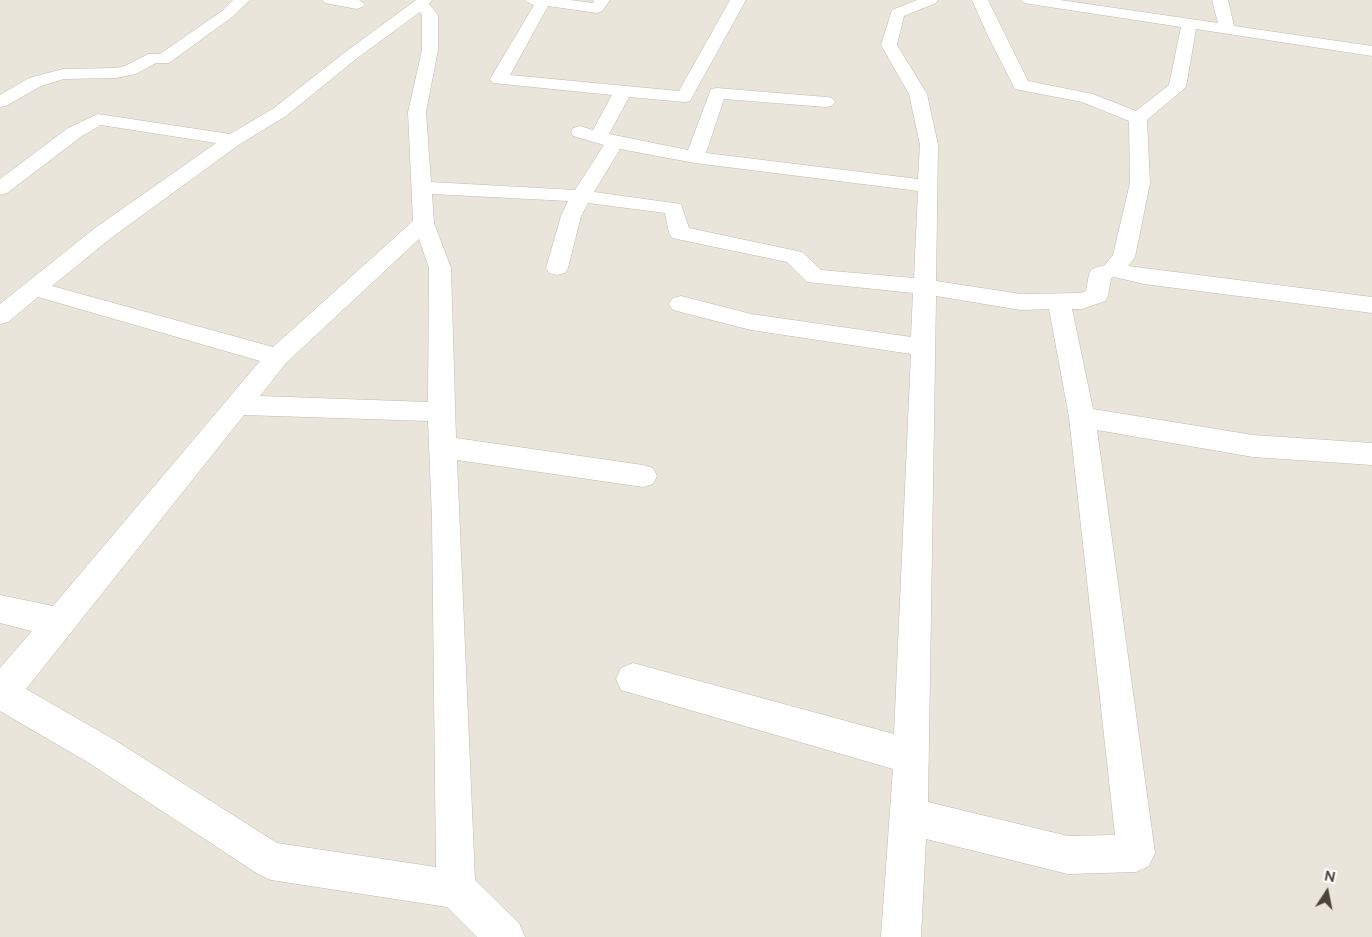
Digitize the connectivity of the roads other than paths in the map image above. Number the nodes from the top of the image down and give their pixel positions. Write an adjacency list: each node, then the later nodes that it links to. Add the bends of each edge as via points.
1 (242, 0): 16 (street, via 163,59 154,58 116,73 63,74 15,92)
2 (330, 0): 11 (street)
3 (539, 0): 4 (street, via 597,8); 15 (street, via 498,79)
4 (602, 0)
5 (738, 0): 15 (street, via 684,97)
6 (931, 0): 22 (street, via 897,13 889,45 918,94 929,145)
7 (980, 0): 18 (street, via 1021,85 1087,98)
8 (1030, 0): 12 (street)
9 (1220, 0): 13 (street)
10 (422, 2): 20 (street, via 280,112); 23 (street, via 430,16 430,50 417,112)
11 (357, 4)
12 (1189, 24): 13 (street); 18 (street, via 1177,86)
13 (1226, 30): 14 (street)
14 (1372, 51)
15 (623, 92): 19 (street)
16 (0, 102)
17 (826, 102): 21 (street, via 717,93)
18 (1138, 118): 28 (street, via 1140,183 1124,257)
19 (598, 137): 21 (street); 25 (street)
20 (233, 140): 24 (street, via 98,119 75,132); 30 (street, via 102,233)
21 (695, 158): 22 (street)
22 (928, 186): 29 (street)
23 (422, 187): 25 (street); 26 (street)
24 (0, 190)
25 (581, 196): 27 (street, via 571,216); 29 (street, via 674,208 680,232 794,257 815,277)
26 (424, 223): 36 (street); 38 (street, via 440,268)
27 (557, 268)
28 (1114, 270): 31 (street, via 1100,274 1097,296 1082,301); 33 (street, via 1144,277)
29 (925, 287): 31 (street, via 1021,302); 35 (street)
30 (34, 288): 34 (street); 36 (street)
31 (1058, 300): 39 (street)
32 (681, 304): 35 (street, via 751,322)
33 (1372, 305)
34 (0, 316)
35 (923, 347): 47 (street)
36 (277, 357): 37 (street)
37 (238, 405): 38 (street); 44 (street)
38 (441, 412): 40 (street)
39 (1082, 417): 41 (street, via 1253,446); 48 (street, via 1136,853 1068,855)
40 (444, 447): 42 (street); 49 (street)
41 (1372, 454)
42 (643, 476)
43 (0, 609): 44 (street)
44 (58, 622): 46 (street)
45 (633, 679): 47 (street)
46 (0, 693): 49 (street, via 101,751 271,861)
47 (910, 756): 48 (street)
48 (909, 816): 51 (street)
49 (456, 889): 50 (street)
50 (495, 933)
51 (901, 937)

